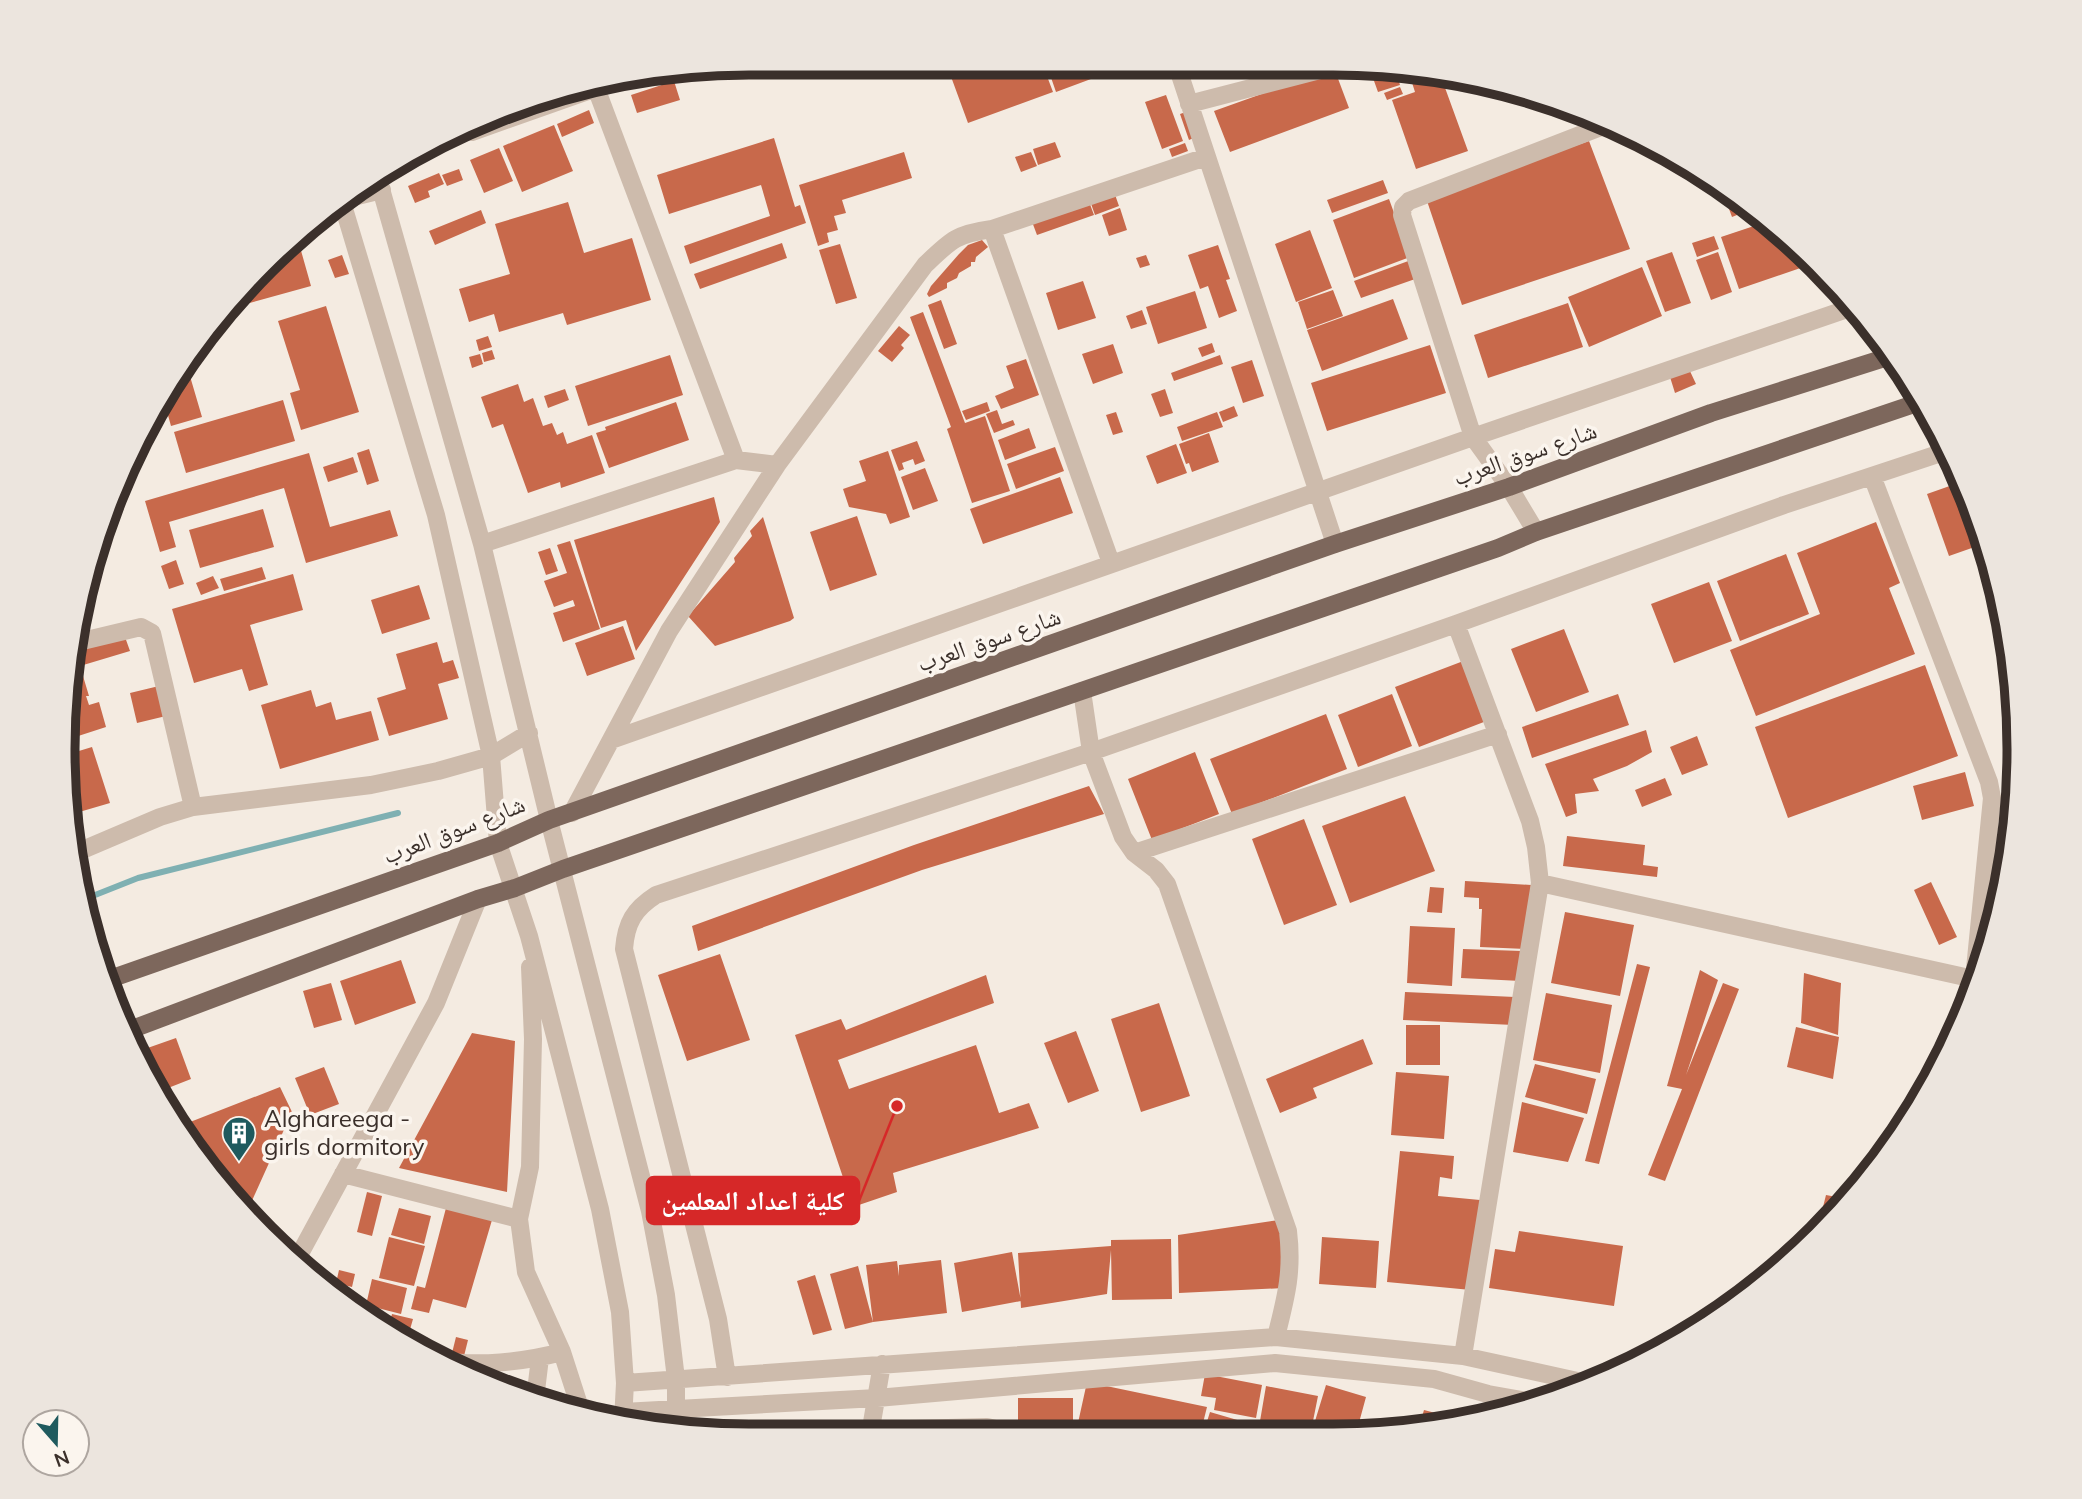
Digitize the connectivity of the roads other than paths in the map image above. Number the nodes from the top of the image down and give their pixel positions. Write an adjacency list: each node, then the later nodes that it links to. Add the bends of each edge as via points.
1 (1180, 75): 4 (street)
2 (1301, 75): 4 (street)
3 (598, 93): 15 (street)
4 (1189, 104): 6 (street)
5 (1595, 129): 13 (street, via 1403,207)
6 (1206, 156): 9 (street); 19 (street)
7 (380, 186): 21 (street)
8 (346, 210): 31 (street, via 436,515)
9 (992, 229): 16 (street, via 953,239 925,265); 23 (street)
10 (1843, 310): 13 (street)
11 (1881, 359): 18 (main road, شارع سوق العرب, via 1712,413)
12 (1912, 405): 20 (main road)
13 (1473, 437): 18 (street); 19 (street)
14 (1938, 454): 17 (street)
15 (736, 460): 16 (street); 21 (street)
16 (777, 465): 29 (street, via 669,631)
17 (1872, 476): 24 (street); 43 (street, via 1989,782 1992,798)
18 (1509, 486): 20 (street); 22 (main road, شارع سوق العرب)
19 (1317, 492): 22 (street); 23 (street)
20 (1536, 532): 26 (main road)
21 (482, 544): 27 (street)
22 (1335, 544): 33 (main road, شارع سوق العرب)
23 (1111, 564): 29 (street)
24 (1456, 624): 28 (street); 30 (street)
25 (84, 641): 32 (street, via 141,627 152,633)
26 (1082, 691): 30 (street); 38 (main road)
27 (529, 733): 31 (street); 34 (street)
28 (1498, 734): 37 (street); 39 (street, via 1530,821)
29 (611, 740): 33 (street)
30 (1091, 752): 37 (street, via 1123,837); 58 (street, via 656,895 631,917 624,949 718,1319)
31 (491, 756): 32 (street, via 371,785); 35 (street)
32 (193, 807): 36 (street)
33 (572, 813): 34 (main road, شارع سوق العرب)
34 (549, 820): 35 (main road, شارع سوق العرب); 38 (street)
35 (498, 843): 40 (street); 44 (main road, شارع سوق العرب)
36 (83, 850)
37 (1134, 853): 50 (street, via 1167,884 1288,1231 1289,1286)
38 (563, 869): 40 (main road); 59 (street, via 650,1211)
39 (1540, 883): 45 (street); 53 (street)
40 (515, 888): 41 (main road); 42 (street)
41 (478, 899): 46 (main road); 47 (street, via 436,1003)
42 (529, 936): 48 (street, via 533,1039 530,1167); 61 (street, via 611,1257)
43 (1977, 947)
44 (116, 978)
45 (1965, 982)
46 (136, 1028)
47 (343, 1174): 48 (street); 49 (street)
48 (519, 1219): 52 (street, via 526,1272)
49 (301, 1252)
50 (1276, 1337): 51 (street); 56 (street)
51 (1398, 1349): 53 (street); 57 (street)
52 (562, 1352): 54 (street); 65 (street)
53 (1464, 1356): 60 (street)
54 (540, 1358): 55 (street); 62 (street)
55 (471, 1363)
56 (882, 1364): 58 (street); 63 (street)
57 (1394, 1375): 63 (street, via 1275,1363); 66 (street, via 1434,1379)
58 (727, 1377): 59 (street)
59 (676, 1379): 61 (street); 67 (street)
60 (1571, 1380)
61 (625, 1383): 68 (street)
62 (536, 1389)
63 (877, 1398): 67 (street); 71 (street)
64 (1505, 1401): 66 (street)
65 (578, 1402)
66 (1486, 1403)
67 (676, 1408): 69 (street); 70 (street)
68 (623, 1412)
69 (639, 1414)
70 (676, 1419)
71 (872, 1424)

